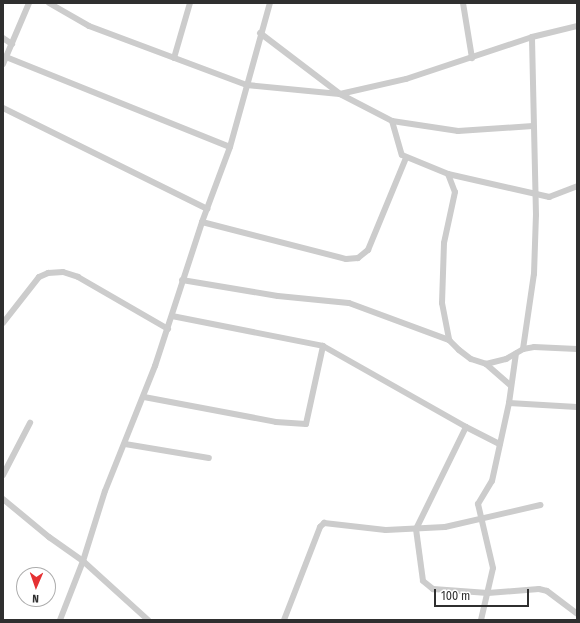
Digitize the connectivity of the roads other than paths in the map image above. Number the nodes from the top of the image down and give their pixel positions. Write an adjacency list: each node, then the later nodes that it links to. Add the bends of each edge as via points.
1 (29, 3): 10 (street)
2 (49, 3): 12 (street, via 89,26)
3 (190, 3): 12 (street)
4 (270, 3): 7 (street)
5 (463, 3): 13 (street)
6 (577, 26): 8 (street)
7 (260, 33): 15 (street); 16 (street)
8 (532, 37): 13 (street); 19 (street)
9 (3, 38): 10 (street)
10 (12, 44): 11 (street)
11 (6, 57): 14 (street); 20 (street)
12 (174, 58): 15 (street)
13 (472, 58): 16 (street, via 406,79)
14 (3, 64)
15 (247, 85): 16 (street); 20 (street)
16 (340, 94): 18 (street)
17 (3, 108): 25 (street)
18 (392, 121): 19 (street, via 458,132); 21 (street, via 399,150)
19 (533, 126): 24 (street)
20 (230, 147): 25 (street)
21 (406, 158): 22 (street); 26 (street, via 368,250 358,258 346,259)
22 (448, 174): 24 (street); 31 (street, via 455,192 444,243 442,303)
23 (577, 186): 24 (street, via 548,197)
24 (536, 195): 33 (street, via 534,274)
25 (207, 208): 26 (street)
26 (202, 222): 27 (street)
27 (182, 280): 28 (street); 31 (street, via 278,296 349,303)
28 (172, 316): 30 (street); 32 (street)
29 (3, 323): 30 (street, via 39,277 48,273 63,272 78,277)
30 (168, 329): 38 (street)
31 (450, 340): 36 (street, via 471,360)
32 (323, 346): 38 (street, via 306,424 276,422); 42 (street)
33 (523, 349): 34 (street, via 534,347); 35 (street)
34 (577, 350)
35 (516, 353): 36 (street, via 506,359); 37 (street)
36 (486, 364): 37 (street)
37 (511, 386): 39 (street)
38 (144, 397): 43 (street)
39 (509, 403): 40 (street); 44 (street)
40 (577, 407)
41 (30, 423): 46 (street)
42 (466, 427): 44 (street); 50 (street)
43 (125, 444): 45 (street); 51 (street, via 100,506)
44 (500, 444): 49 (street, via 492,481 478,504)
45 (209, 458)
46 (3, 475)
47 (3, 499): 51 (street)
48 (540, 505): 49 (street)
49 (480, 520): 50 (street); 52 (street, via 493,558)
50 (416, 529): 52 (street, via 423,581 427,586); 56 (street, via 386,530 324,523 320,527)
51 (83, 561): 54 (street); 55 (street)
52 (488, 593): 53 (street, via 539,589 546,591); 57 (street)
53 (577, 614)
54 (60, 620)
55 (148, 620)
56 (284, 620)
57 (481, 620)

